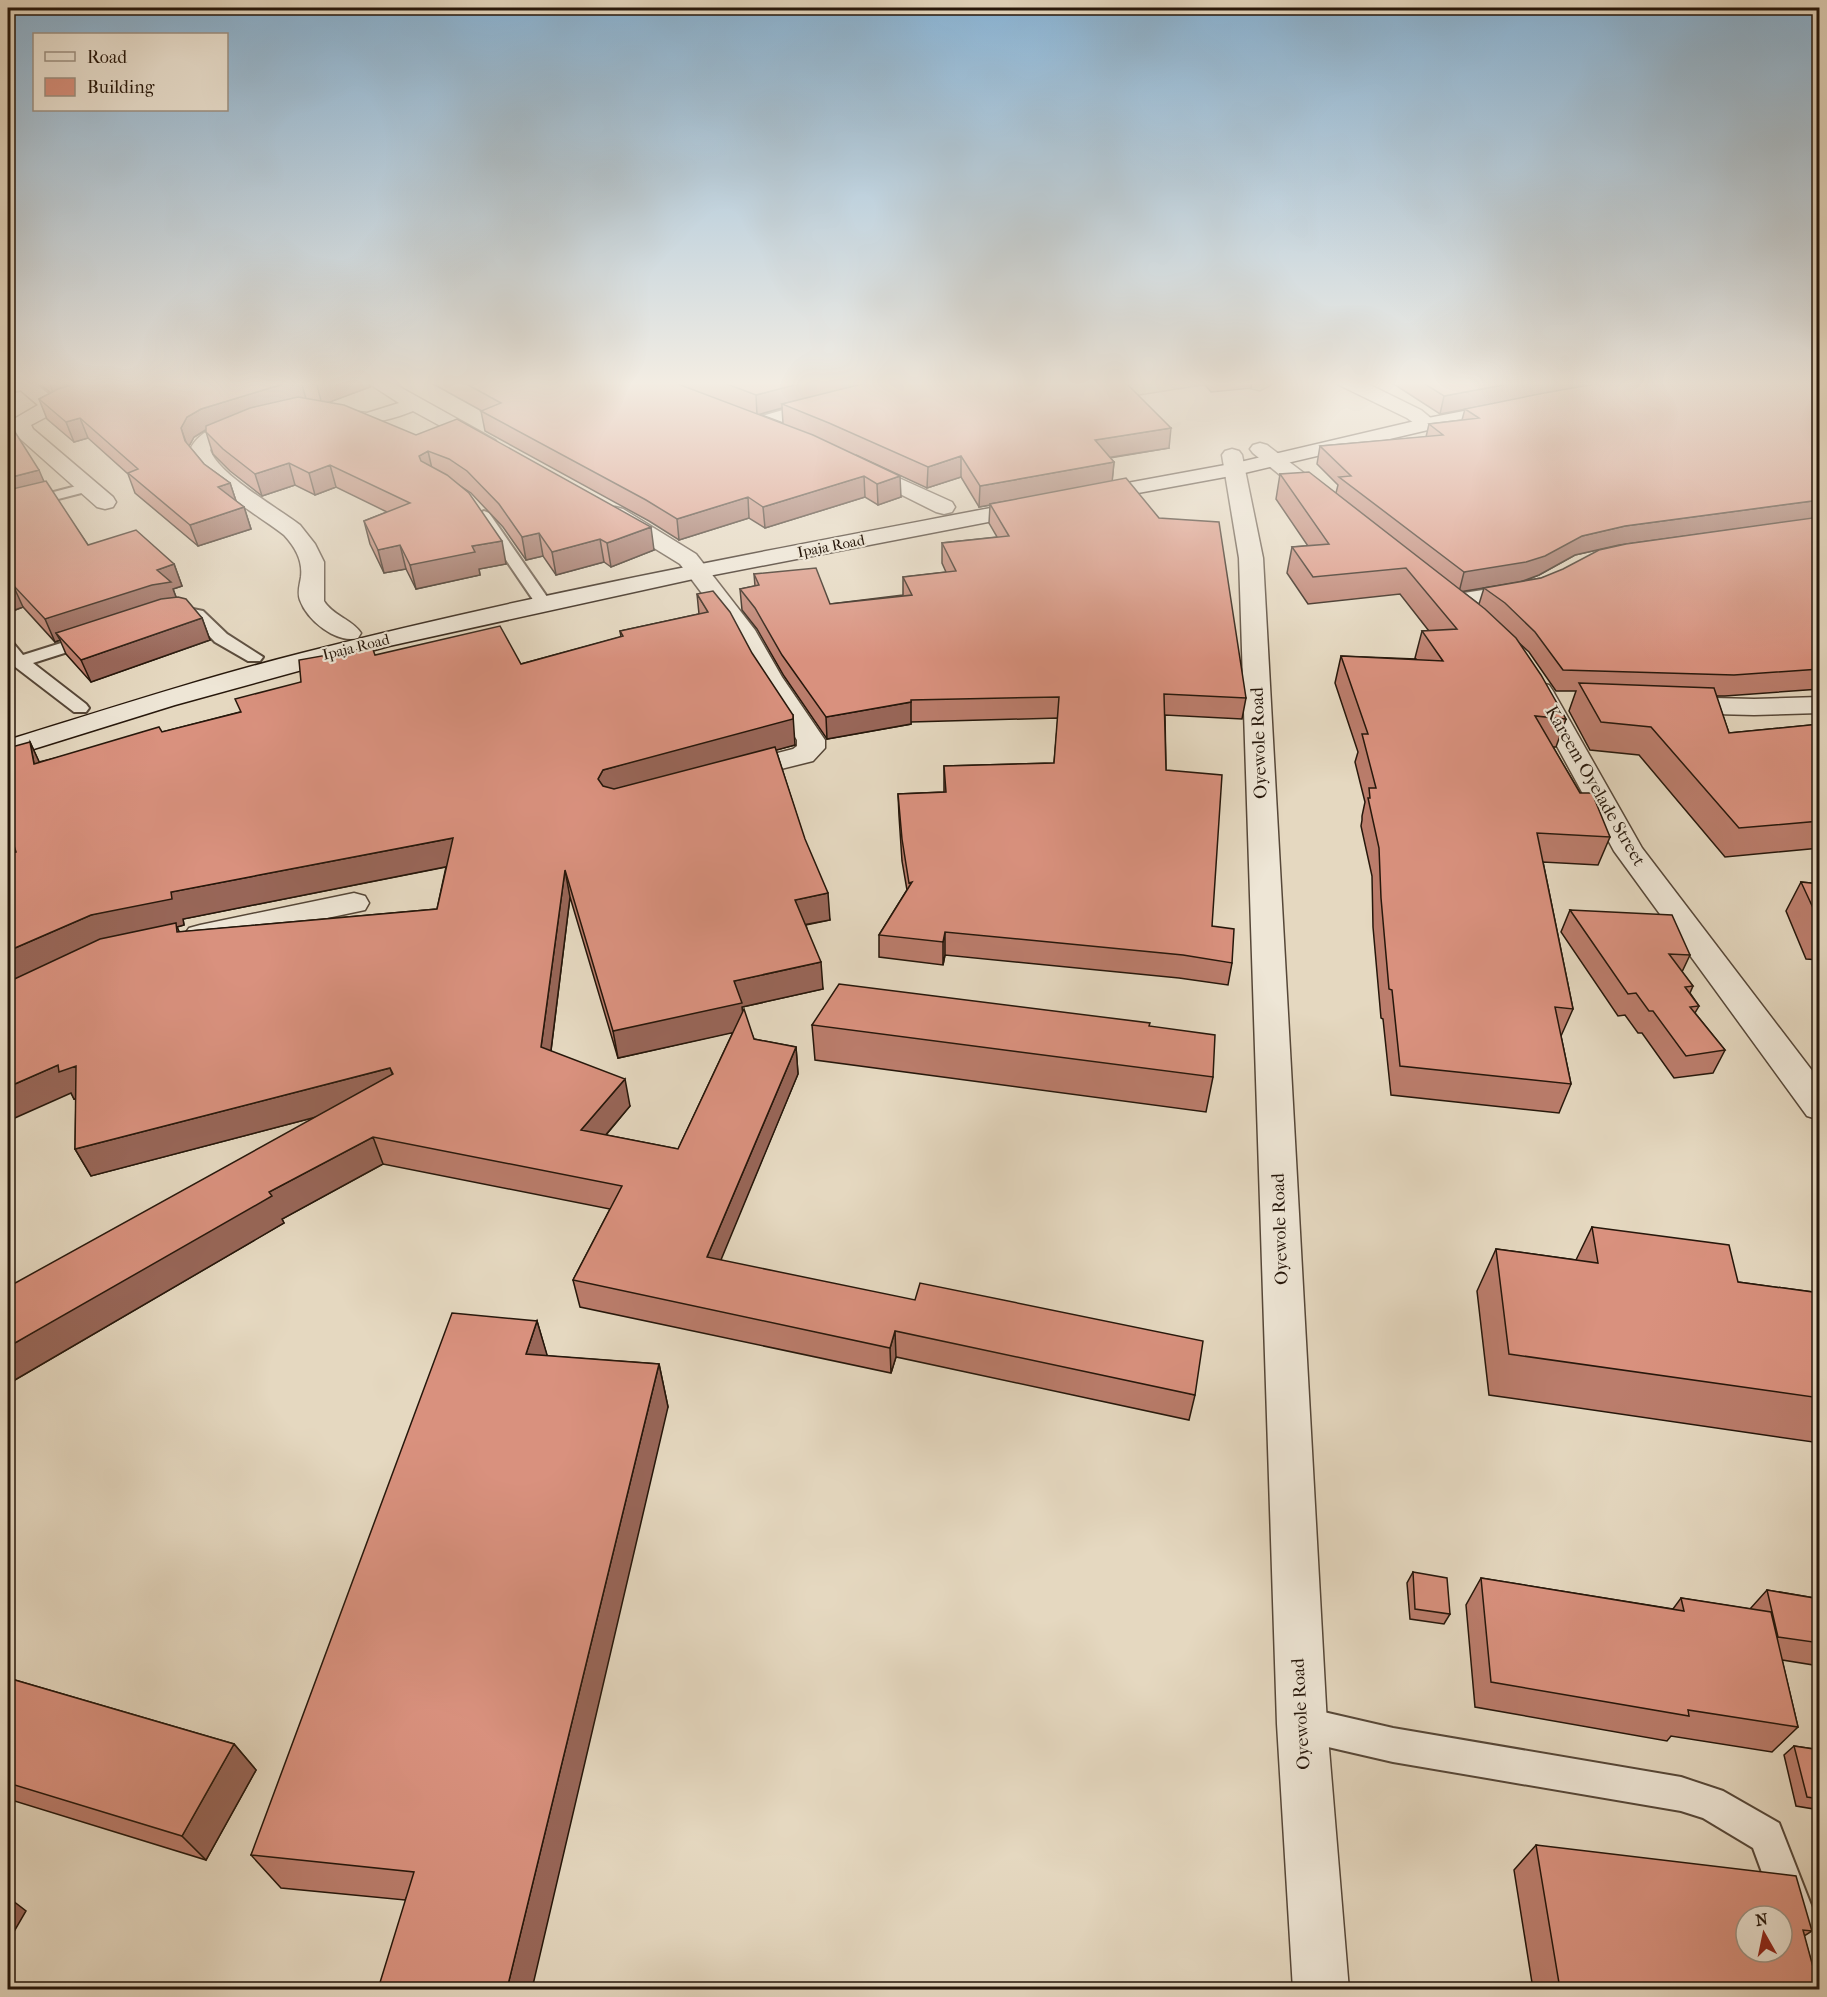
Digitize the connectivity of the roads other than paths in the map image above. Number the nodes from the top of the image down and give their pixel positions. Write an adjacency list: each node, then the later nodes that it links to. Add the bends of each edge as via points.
1 (73, 474): 7 (street)
2 (218, 474): 21 (street, via 299,538 314,563 312,601 322,616)
3 (876, 474): 12 (street)
4 (1165, 474): 8 (street, Ipaja Road)
5 (1251, 474): 36 (street, Oyewole Road, via 1251,558)
6 (1277, 474): 14 (street)
7 (88, 487): 9 (street); 13 (lane)
8 (1060, 494): 12 (street, Ipaja Road); 15 (street, Ipaja Road)
9 (105, 502)
10 (474, 503): 17 (lane)
11 (599, 505): 15 (street)
12 (944, 507): 15 (street, Ipaja Road)
13 (8, 508)
14 (1349, 519)
15 (693, 565): 17 (street, Ipaja Road); 32 (street, via 746,635 811,740 812,748 803,755)
16 (1548, 582): 19 (street, via 1526,590 1442,594)
17 (540, 596): 21 (street, Ipaja Road); 26 (street, Ipaja Road)
18 (156, 617): 23 (lane, via 186,612 201,615 219,636)
19 (1479, 622)
20 (111, 632): 24 (lane)
21 (350, 633): 23 (street, Ipaja Road)
22 (8, 648): 24 (lane)
23 (254, 657): 26 (street, Ipaja Road)
24 (20, 662): 29 (lane)
25 (1524, 667): 35 (street, Kareem Oyelade Street, via 1558,702 1629,851)
26 (165, 692): 29 (street, Ipaja Road); 31 (street, Ipaja Road)
27 (1650, 704): 28 (street)
28 (1820, 705)
29 (80, 708): 30 (street, Ipaja Road)
30 (8, 732)
31 (8, 749)
32 (711, 779)
33 (354, 903): 34 (street)
34 (173, 940)
35 (1820, 1107)
36 (1302, 1724): 37 (lane, via 1393,1744 1681,1794 1711,1803 1767,1836); 38 (street, Oyewole Road)
37 (1820, 1977)
38 (1321, 1989)

